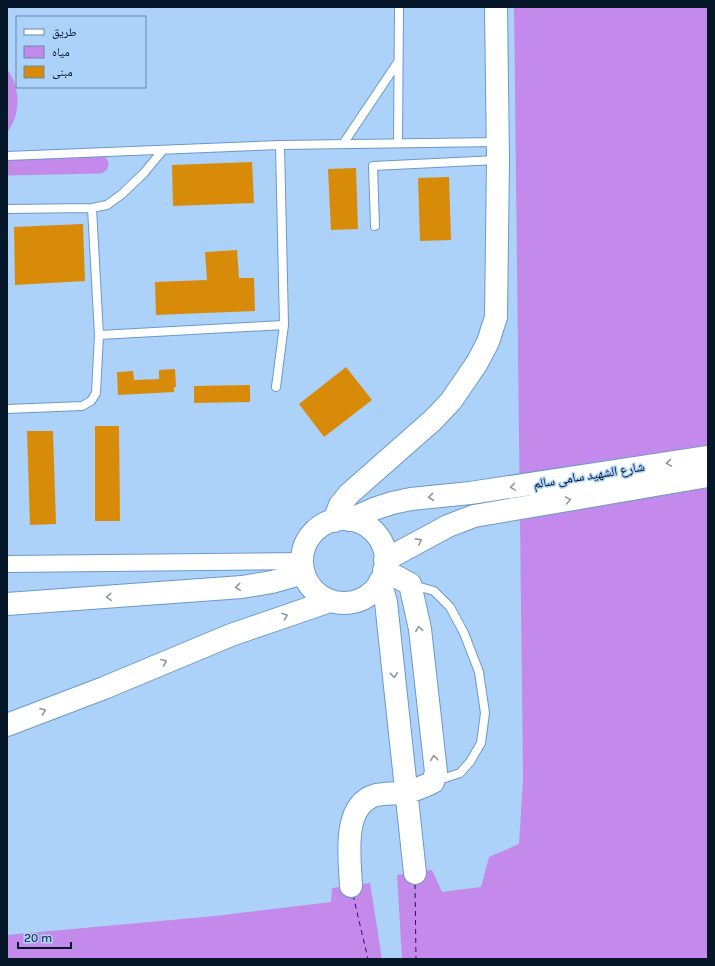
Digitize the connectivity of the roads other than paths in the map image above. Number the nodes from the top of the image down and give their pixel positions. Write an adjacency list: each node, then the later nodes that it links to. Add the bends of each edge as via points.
1 (399, 7): 3 (lane)
2 (496, 7): 8 (main road)
3 (399, 61): 4 (lane); 5 (lane)
4 (398, 143): 5 (lane); 8 (lane)
5 (343, 144): 6 (lane)
6 (280, 145): 7 (lane); 13 (lane)
7 (163, 150): 9 (lane); 10 (lane, via 122,194 107,205)
8 (498, 151): 12 (lane, via 373,166); 19 (main road, via 496,317 488,342 477,363 451,400 433,420 349,494 340,505)
9 (7, 156)
10 (92, 208): 11 (lane); 14 (lane)
11 (7, 209)
12 (375, 226)
13 (284, 326): 14 (lane); 15 (lane)
14 (99, 335): 16 (lane, via 96,393 91,401 82,406)
15 (276, 387)
16 (7, 409)
17 (708, 457): 19 (main road, شارع الشهيد سامى سالم, one-way to 19, via 470,494 411,499)
18 (708, 476): 22 (main road, شارع الشهيد سامى سالم, one-way to 18, via 448,526 474,516)
19 (341, 520): 21 (main road, via 327,523 314,532 305,545); 22 (main road, via 358,522 374,533 382,546)
20 (7, 564): 21 (street)
21 (303, 567): 24 (main road, via 307,582 313,590); 25 (main road, one-way to 25, via 278,581 242,587)
22 (383, 570): 23 (main road); 24 (main road, via 375,590 367,596 358,601); 28 (main road, one-way to 28)
23 (410, 584): 27 (main road, one-way to 23, via 436,772 420,629); 27 (lane, via 434,590 450,607 464,633 479,672 485,713 481,743 470,762 460,773)
24 (330, 601): 26 (main road, one-way to 24, via 230,635)
25 (7, 604)
26 (7, 725)
27 (433, 782): 28 (main road)
28 (406, 792): 29 (main road); 30 (main road, via 376,795 362,803 353,819 348,839)
29 (415, 872)
30 (351, 886)

